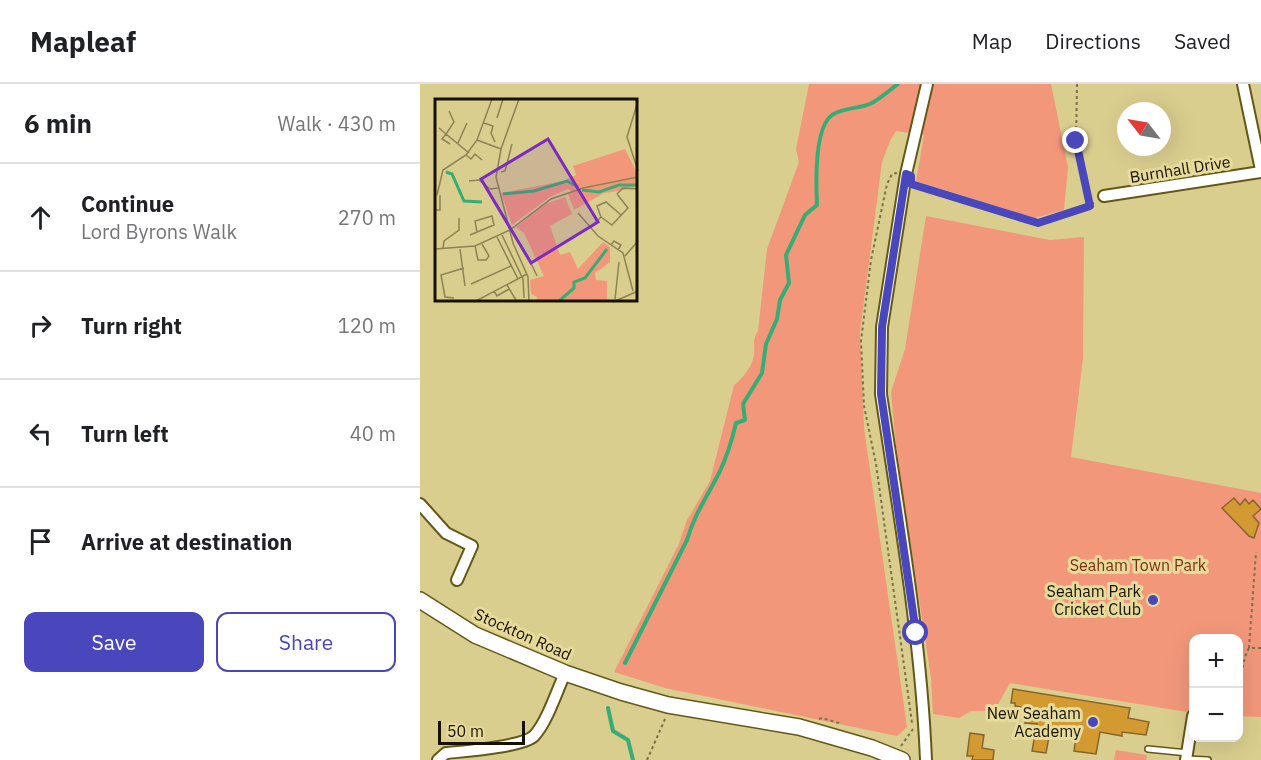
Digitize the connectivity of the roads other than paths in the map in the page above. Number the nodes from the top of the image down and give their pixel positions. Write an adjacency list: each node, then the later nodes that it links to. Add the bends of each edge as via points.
1 (927, 84): 14 (street, via 906,174 882,327 881,394 916,633)
2 (1243, 84): 3 (street)
3 (1261, 171): 4 (street, Burnhall Drive)
4 (1104, 196)
5 (420, 504): 6 (street, via 446,533 471,546)
6 (457, 580)
7 (420, 600): 8 (main road, Stockton Road, via 475,635)
8 (565, 673): 12 (street, via 532,738 446,753); 13 (main road, Stockton Road, via 668,705 799,727)
9 (1189, 742): 11 (street)
10 (1148, 749): 11 (lane)
11 (1187, 757): 15 (lane)
12 (438, 760)
13 (902, 760)
14 (926, 760)
15 (1208, 760)

